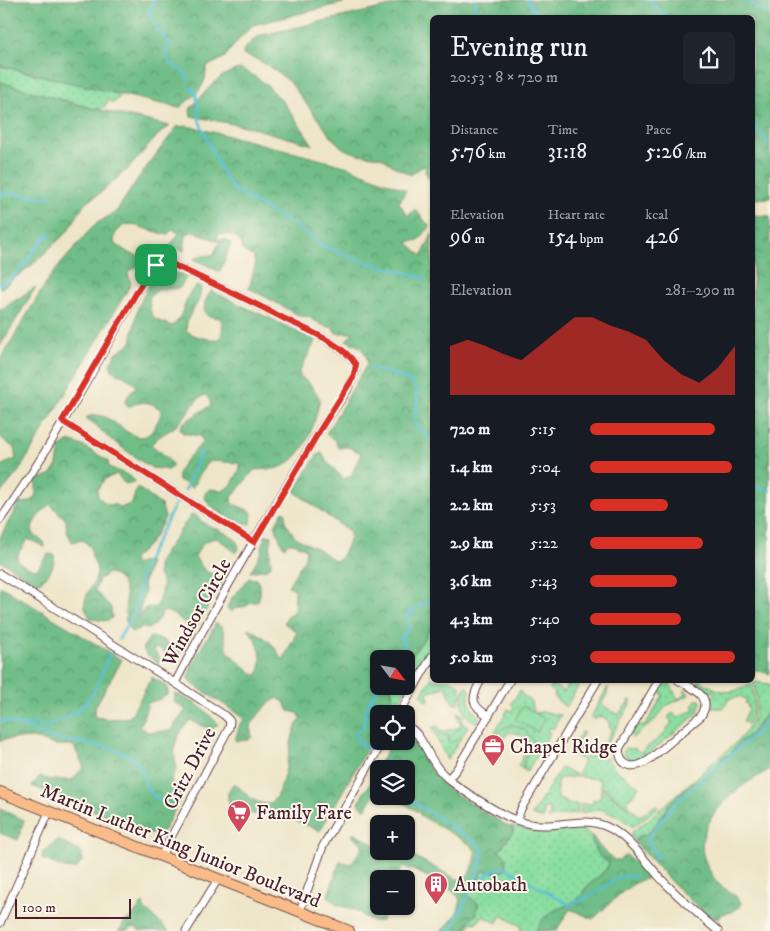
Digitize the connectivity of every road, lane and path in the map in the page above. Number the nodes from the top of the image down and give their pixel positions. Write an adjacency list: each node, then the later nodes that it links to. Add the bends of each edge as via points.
1 (62, 421): 2 (street, Windsor Circle); 3 (street); 3 (street, Windsor Circle, via 145,278 161,262 252,301 333,344 356,365 353,378)
2 (0, 520)
3 (254, 542): 6 (street, Windsor Circle)
4 (0, 574): 6 (street, Windsor Circle)
5 (430, 660): 12 (street)
6 (175, 683): 14 (street, Windsor Circle)
7 (480, 683): 13 (street, via 474,694 474,704)
8 (508, 683): 13 (street)
9 (596, 683): 20 (street)
10 (657, 683): 11 (street, via 619,749 622,760 631,766 639,766 649,760 704,712 705,701 701,694)
11 (683, 683)
12 (404, 705)
13 (489, 716): 17 (street)
14 (230, 721): 21 (street, Critz Drive)
15 (415, 733): 17 (street)
16 (378, 750): 23 (street, via 324,846)
17 (448, 779): 20 (street, via 495,810)
18 (0, 792): 19 (main road, Martin Luther King Junior Boulevard)
19 (49, 812): 21 (main road, Martin Luther King Junior Boulevard); 24 (street)
20 (517, 820): 27 (street, via 539,825 588,821 607,827 628,843 664,882)
21 (161, 856): 22 (main road, Martin Luther King Junior Boulevard)
22 (218, 879): 23 (main road, Martin Luther King Junior Boulevard); 25 (street)
23 (300, 911): 26 (main road, Martin Luther King Junior Boulevard)
24 (0, 923)
25 (186, 931)
26 (349, 931)
27 (718, 931)

